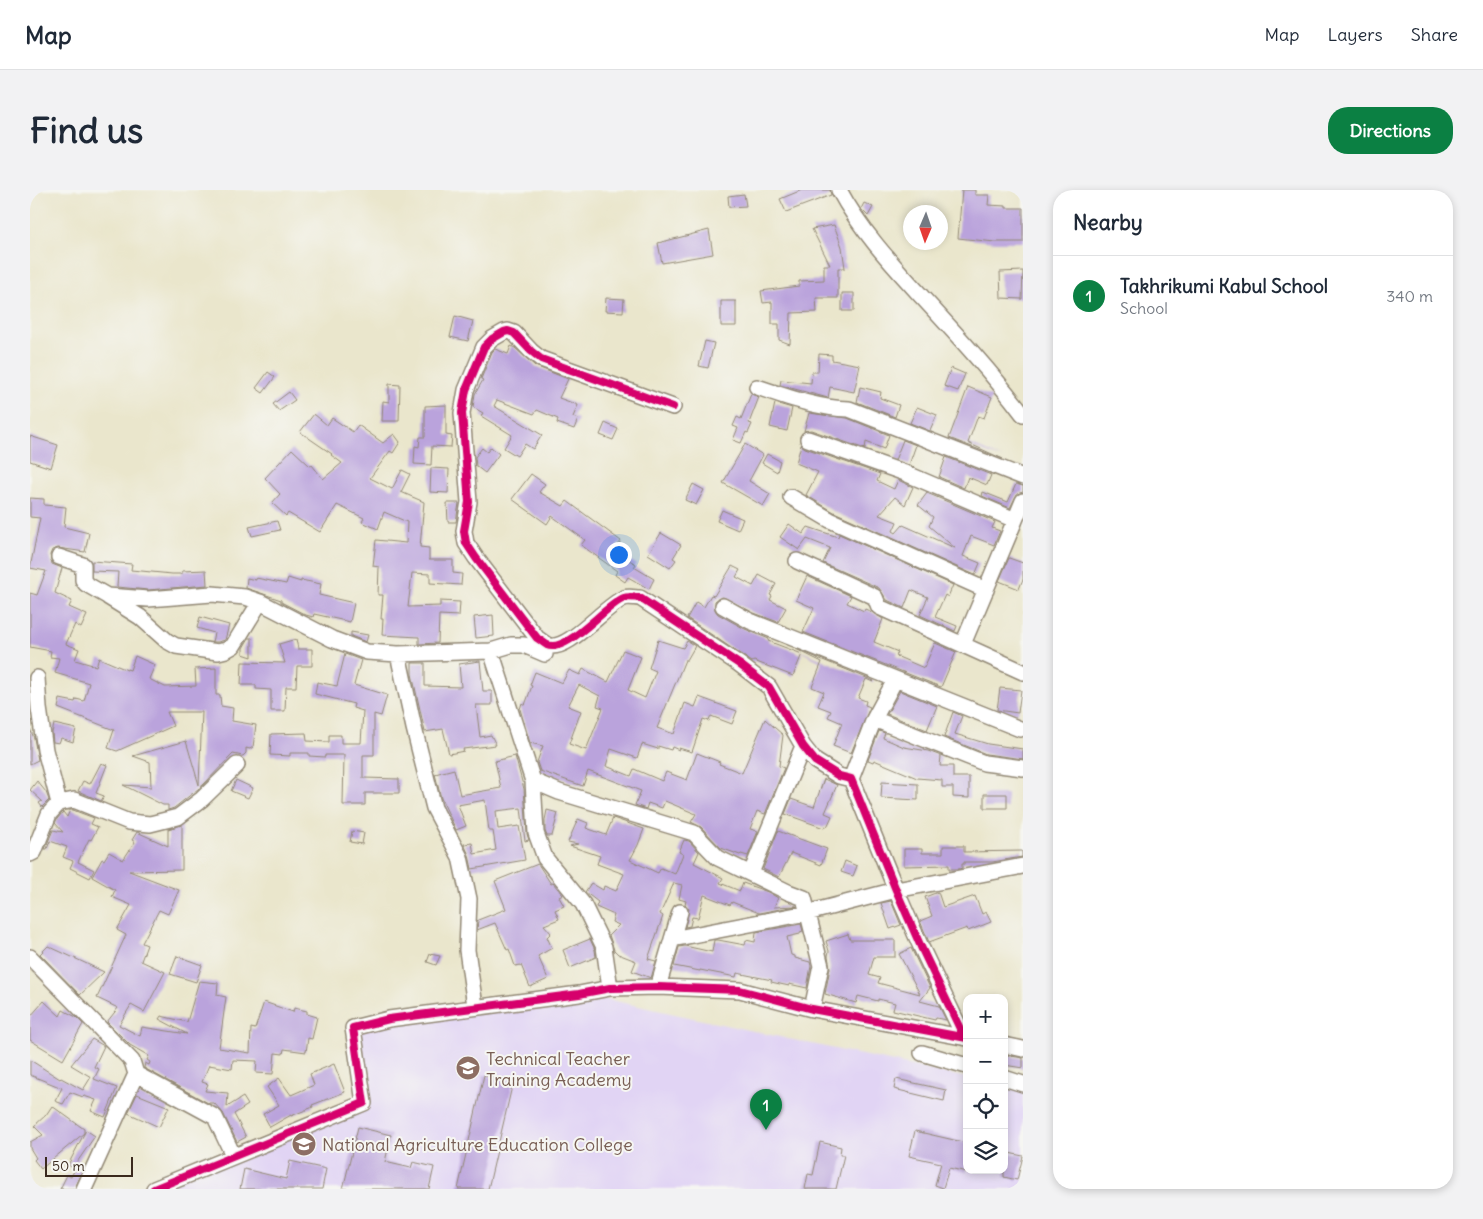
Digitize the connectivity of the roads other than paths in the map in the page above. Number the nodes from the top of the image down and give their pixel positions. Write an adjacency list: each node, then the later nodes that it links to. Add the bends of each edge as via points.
1 (839, 190): 4 (street, via 876,246)
2 (757, 387): 6 (street, via 806,402 849,409)
3 (673, 407): 25 (street, via 541,359 514,333 504,332 492,339 484,347 466,390 462,413 469,502 464,531 466,542 538,638 547,645 568,642 626,597 640,598 770,687)
4 (1023, 414)
5 (808, 439): 9 (street, via 905,473)
6 (1023, 477)
7 (791, 497): 12 (street, via 830,520)
8 (1023, 501): 9 (street)
9 (1015, 520): 12 (street)
10 (59, 557): 13 (street, via 83,565 86,584)
11 (797, 561): 16 (street, via 875,597 879,607)
12 (986, 590): 16 (street)
13 (107, 596): 14 (street, via 148,599 212,594); 14 (street, via 140,617 167,642 218,652 233,646)
14 (260, 602): 18 (street, via 332,639 367,652)
15 (724, 606): 22 (street, via 750,621)
16 (963, 644): 20 (street)
17 (491, 651): 18 (street); 19 (street, via 511,644 524,645); 29 (street)
18 (398, 654): 41 (street, via 434,808 460,856 469,899 467,950)
19 (545, 654)
20 (1023, 672)
21 (37, 678): 30 (street, via 45,750)
22 (895, 680): 23 (street); 24 (street)
23 (874, 718): 27 (street, via 984,763); 28 (street)
24 (1020, 730)
25 (803, 746): 28 (street, via 815,761 839,776); 33 (street)
26 (237, 765): 30 (street, via 178,817 150,824 129,822 74,800)
27 (1023, 768)
28 (851, 779): 34 (street)
29 (533, 781): 33 (street, via 694,833 718,858); 40 (street, via 536,833 545,858 583,904 604,948)
30 (59, 803): 31 (street, via 49,814 34,852)
31 (30, 854)
32 (1023, 866): 34 (street)
33 (751, 873): 36 (street, via 804,898)
34 (896, 890): 36 (street); 43 (street)
35 (680, 912): 37 (street)
36 (807, 913): 37 (street); 42 (street, via 821,966)
37 (672, 939): 39 (street)
38 (30, 957): 49 (street, via 132,1061)
39 (658, 987): 40 (street); 42 (street, via 740,990)
40 (610, 988): 41 (street)
41 (475, 1006): 52 (street, via 389,1018 353,1028 364,1103)
42 (812, 1009): 44 (street)
43 (963, 1032)
44 (963, 1037)
45 (1008, 1047): 46 (street)
46 (1023, 1049)
47 (922, 1053): 48 (street)
48 (963, 1065)
49 (136, 1074): 52 (street, via 215,1117); 53 (street)
50 (1008, 1079): 51 (street)
51 (1023, 1084)
52 (233, 1155): 54 (street)
53 (84, 1189)
54 (154, 1189)

